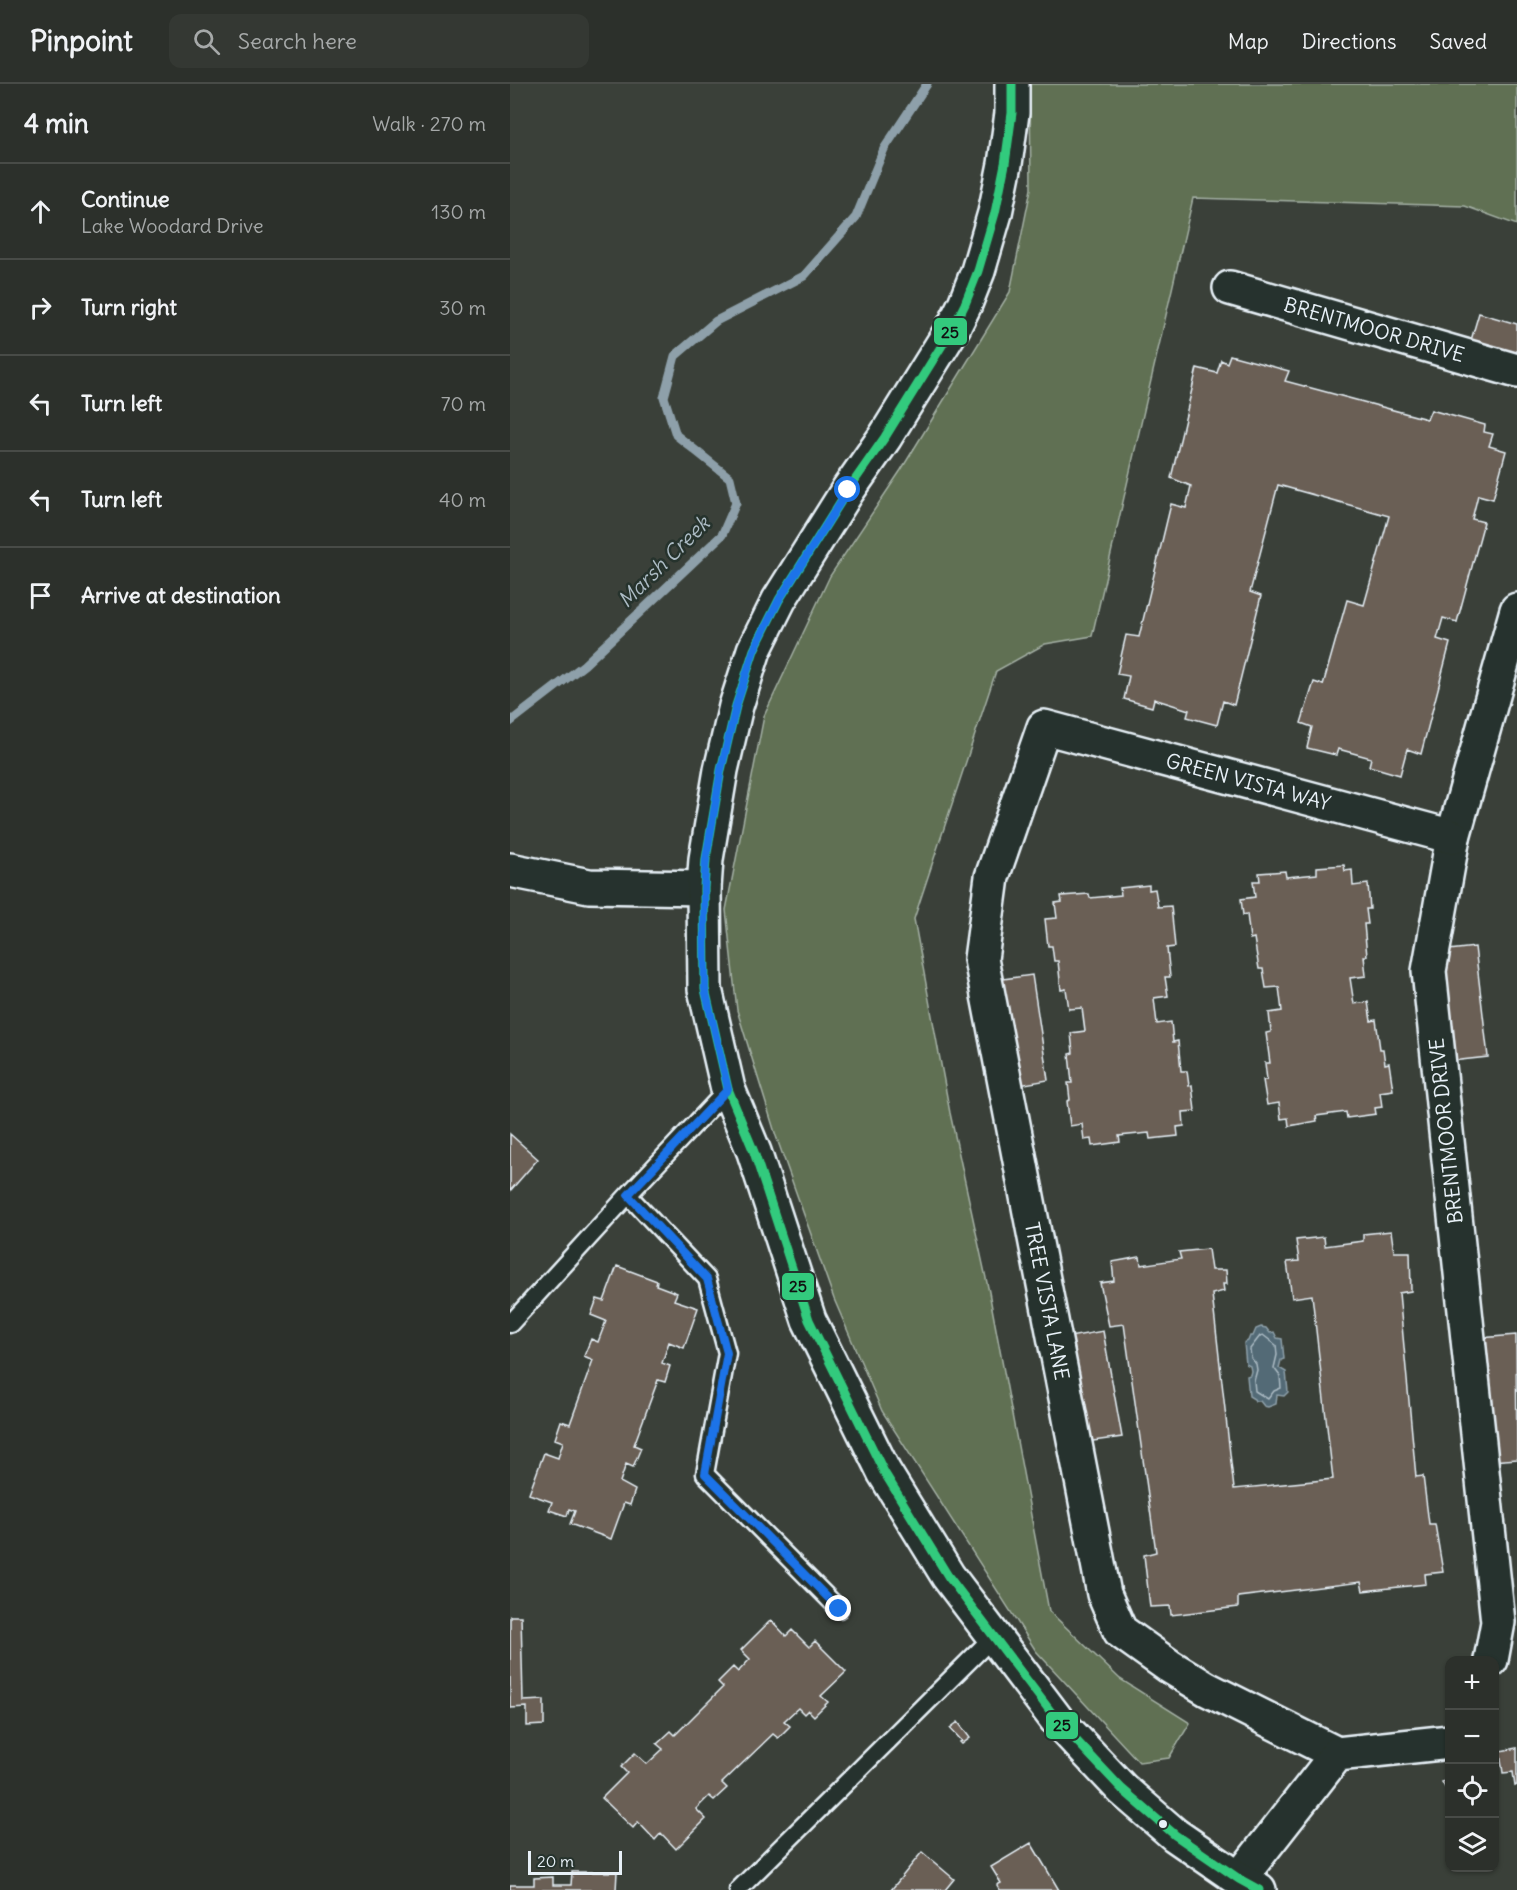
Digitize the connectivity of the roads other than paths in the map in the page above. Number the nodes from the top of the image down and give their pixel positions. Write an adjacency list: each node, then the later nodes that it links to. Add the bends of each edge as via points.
1 (1012, 84): 8 (street, via 1012,113 995,213 965,304 885,437 779,600 754,650 721,770)
2 (1230, 288): 3 (street, BRENTMOOR DRIVE)
3 (1517, 371)
4 (1517, 610): 6 (street, BRENTMOOR DRIVE)
5 (1044, 728): 6 (street, GREEN VISTA WAY); 16 (street, TREE VISTA LANE, via 992,877 981,959 1104,1594 1120,1631 1169,1666)
6 (1453, 837): 14 (street, BRENTMOOR DRIVE, via 1430,971 1498,1622)
7 (510, 870): 8 (street, via 589,886)
8 (704, 888): 9 (street, via 705,989)
9 (728, 1089): 10 (lane); 13 (street, via 754,1152 809,1320 884,1472 948,1576)
10 (628, 1195): 11 (lane); 12 (lane, via 707,1279 727,1353 705,1474)
11 (510, 1324)
12 (839, 1609)
13 (993, 1637): 17 (street, via 1057,1720 1122,1789); 18 (lane)
14 (1492, 1656)
15 (1445, 1742): 16 (street)
16 (1337, 1754): 17 (street)
17 (1242, 1886)
18 (738, 1890)

